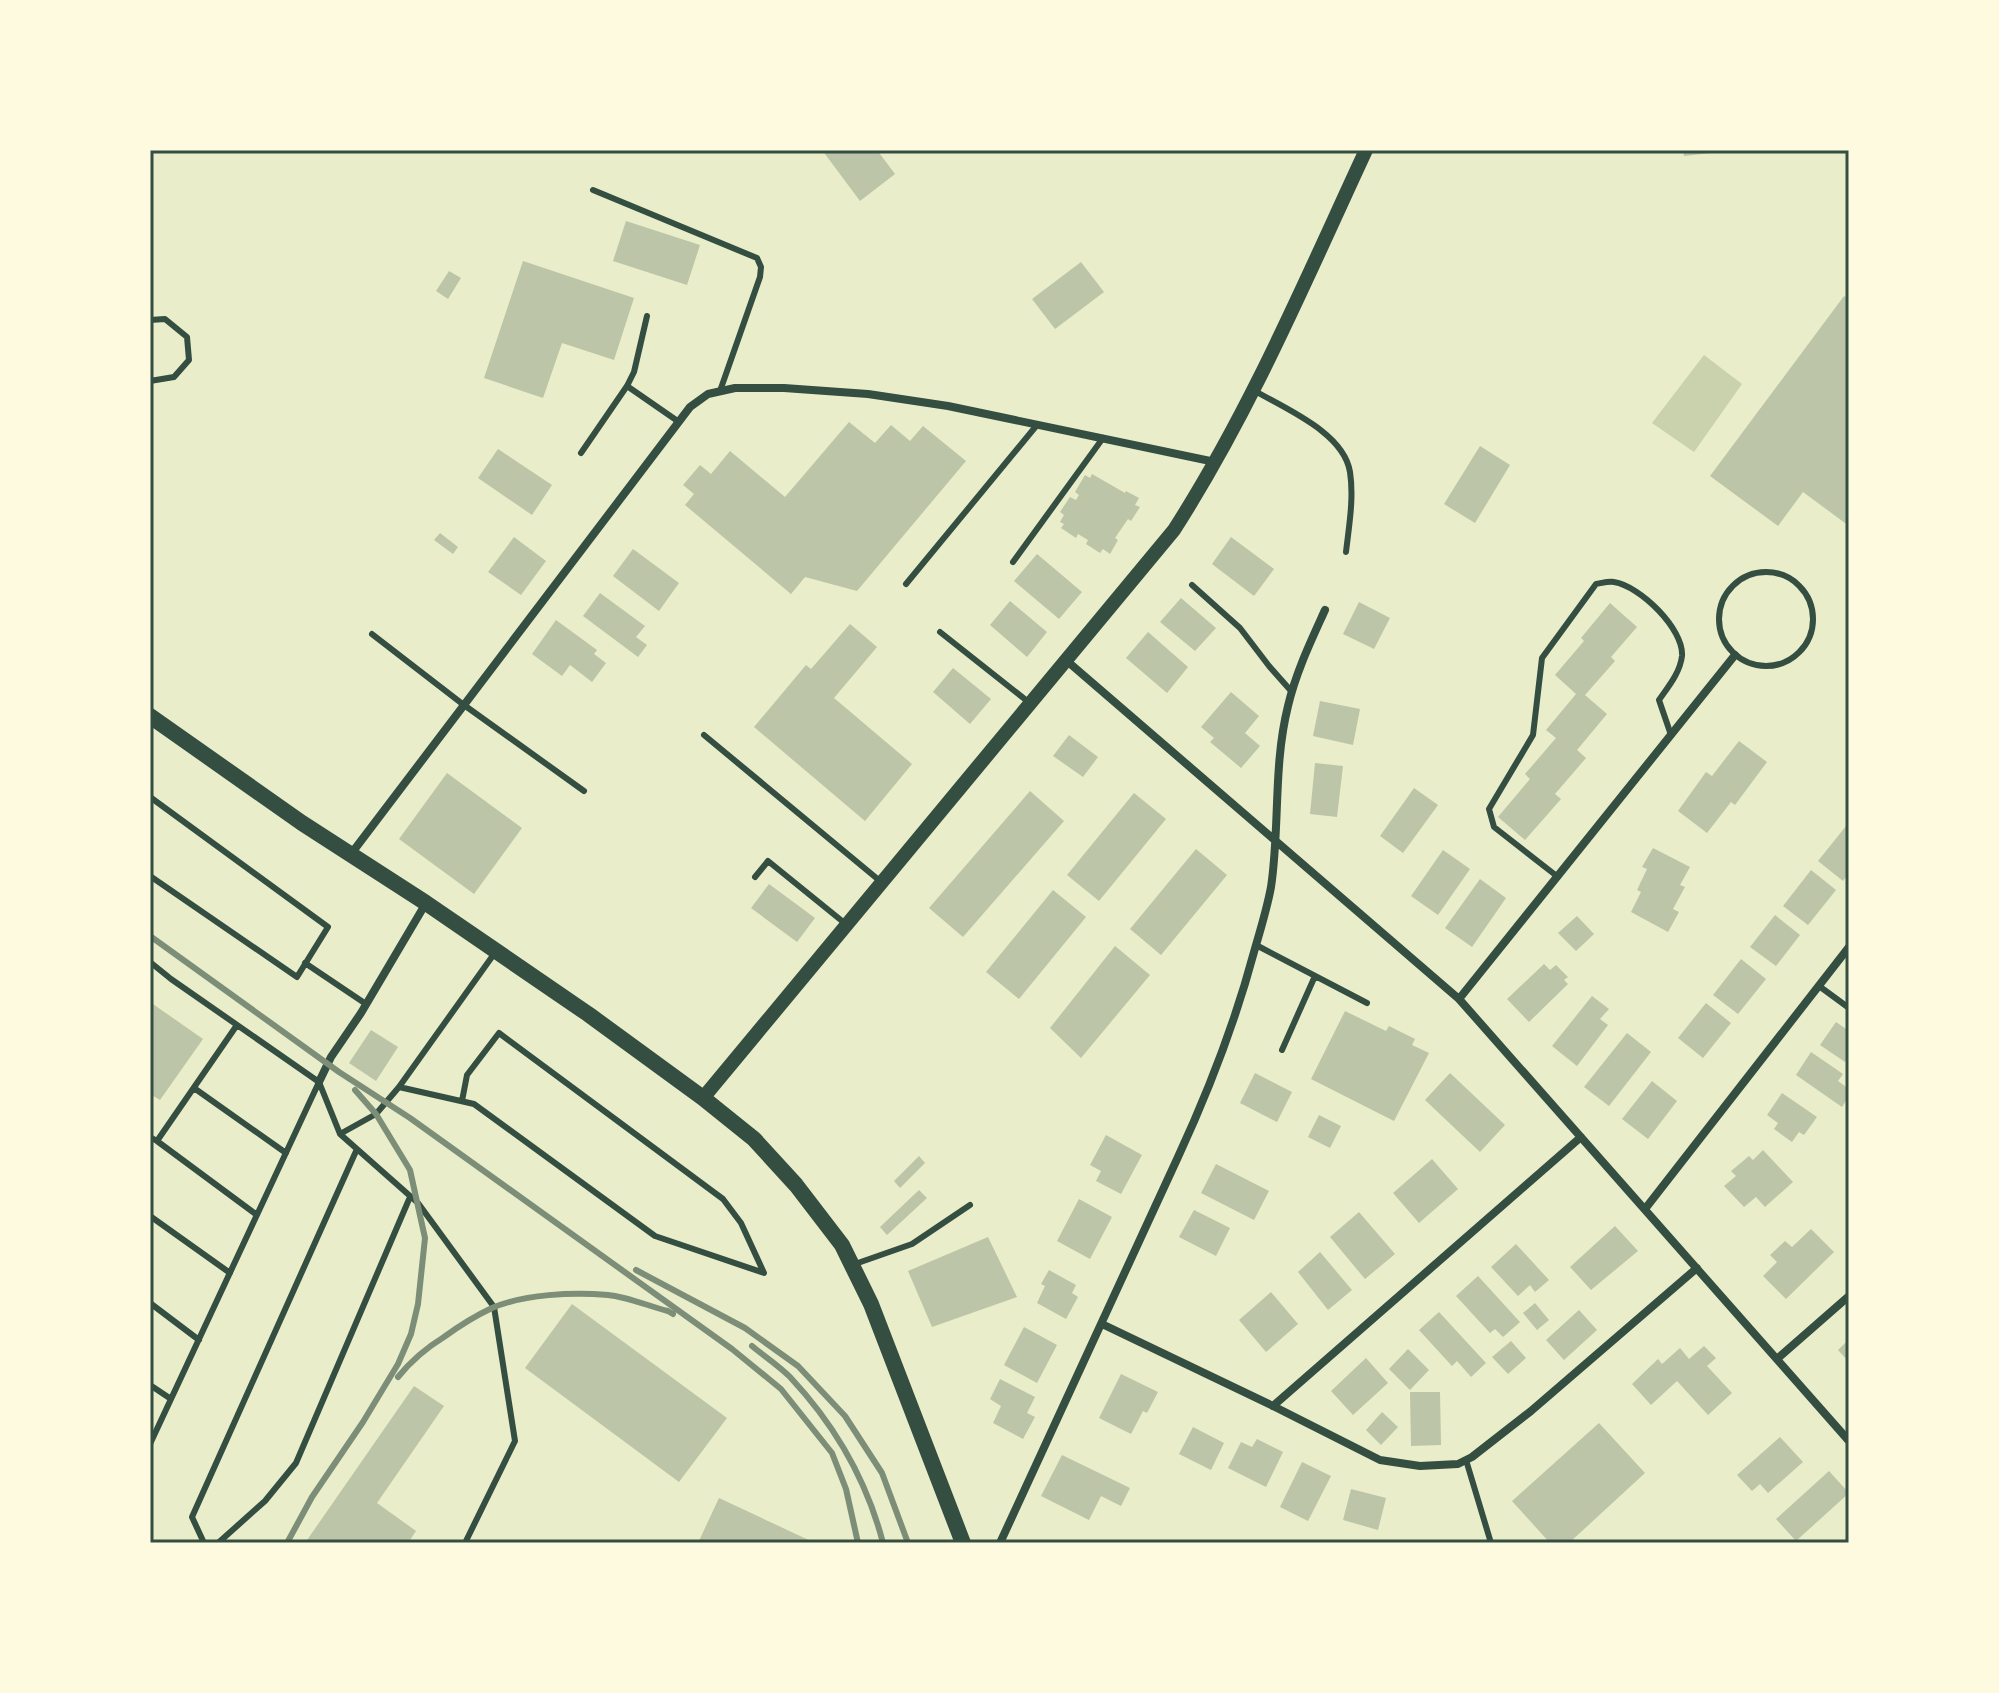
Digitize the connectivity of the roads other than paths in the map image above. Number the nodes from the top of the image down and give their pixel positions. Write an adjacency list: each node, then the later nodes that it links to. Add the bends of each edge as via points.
1 (1366, 150): 8 (street)
2 (593, 190): 7 (lane, via 757,258 760,277)
3 (647, 316): 6 (lane)
4 (150, 320): 5 (lane, via 165,319 187,337 189,360 174,377)
5 (150, 381)
6 (627, 386): 9 (lane); 12 (lane)
7 (720, 391): 9 (street, via 690,407); 10 (street, via 784,388 868,394)
8 (1255, 391): 13 (street); 14 (lane, via 1326,432 1343,451 1352,489)
9 (679, 422): 25 (street)
10 (1037, 425): 11 (street); 16 (lane)
11 (1103, 438): 13 (street); 15 (lane)
12 (581, 453)
13 (1216, 462): 22 (street, via 1174,530)
14 (1346, 552)
15 (1013, 562)
16 (906, 584)
17 (1192, 585): 23 (lane, via 1240,628)
18 (1325, 610): 23 (street)
19 (940, 632): 24 (lane)
20 (372, 634): 25 (lane)
21 (1735, 655): 21 (lane, via 1764,666 1799,653 1813,624 1802,589 1773,573 1756,573 1730,588 1719,619 1725,643); 28 (street)
22 (1067, 661): 24 (street); 31 (street)
23 (1292, 692): 31 (street, via 1276,796)
24 (1031, 704): 36 (street)
25 (464, 705): 29 (lane); 32 (street)
26 (150, 716): 32 (main road)
27 (704, 735): 36 (lane)
28 (1671, 735): 35 (street); 35 (lane, via 1659,700 1682,655 1678,635 1630,587 1612,581 1596,584 1542,658 1533,735 1489,809 1494,827)
29 (584, 791)
30 (150, 797): 43 (lane, via 328,927)
31 (1275, 842): 39 (street); 46 (street)
32 (351, 854): 37 (main road)
33 (150, 876): 43 (lane, via 297,977)
34 (755, 877): 38 (lane, via 768,861)
35 (1558, 877): 46 (street)
36 (882, 883): 38 (street)
37 (426, 903): 41 (main road); 48 (street)
38 (847, 925): 55 (street)
39 (1256, 945): 44 (lane); 73 (street, via 1203,1102)
40 (1849, 947): 45 (street)
41 (496, 951): 53 (lane); 55 (main road)
42 (150, 962): 50 (lane)
43 (305, 963): 48 (lane)
44 (1315, 976): 47 (lane); 51 (lane)
45 (1819, 986): 49 (lane); 65 (street)
46 (1459, 999): 59 (street)
47 (1367, 1003)
48 (366, 1004): 52 (street)
49 (1849, 1008)
50 (237, 1025): 52 (lane); 54 (lane)
51 (1282, 1050)
52 (319, 1082): 57 (lane); 62 (lane)
53 (399, 1087): 56 (lane); 57 (lane, via 376,1114)
54 (194, 1088): 60 (lane); 62 (lane)
55 (703, 1098): 68 (main road, via 754,1139 796,1185)
56 (462, 1101): 56 (lane, via 474,1104 655,1236 764,1273 741,1223 723,1199 499,1033 467,1075)
57 (340, 1134): 61 (lane)
58 (150, 1137): 60 (lane)
59 (1581, 1137): 65 (street); 78 (street)
60 (157, 1141): 66 (lane)
61 (357, 1149): 63 (lane); 82 (lane, via 192,1517)
62 (286, 1153): 66 (lane)
63 (410, 1197): 83 (lane, via 296,1463 265,1501); 84 (lane, via 494,1307 497,1322 515,1441)
64 (970, 1205): 68 (lane, via 912,1244)
65 (1645, 1209): 69 (street)
66 (257, 1215): 70 (lane)
67 (150, 1216): 70 (lane)
68 (852, 1265): 85 (main road)
69 (1697, 1268): 75 (street); 81 (street)
70 (230, 1273): 74 (lane)
71 (1849, 1296): 75 (street)
72 (150, 1303): 74 (lane)
73 (1102, 1324): 78 (street); 86 (street)
74 (199, 1340): 77 (lane)
75 (1777, 1359): 79 (street)
76 (150, 1385): 77 (lane)
77 (171, 1399): 80 (lane)
78 (1273, 1406): 81 (street, via 1380,1460 1420,1466)
79 (1849, 1441)
80 (150, 1444)
81 (1466, 1460): 87 (lane)
82 (204, 1543)
83 (218, 1543)
84 (465, 1543)
85 (963, 1543)
86 (1000, 1543)
87 (1491, 1543)

